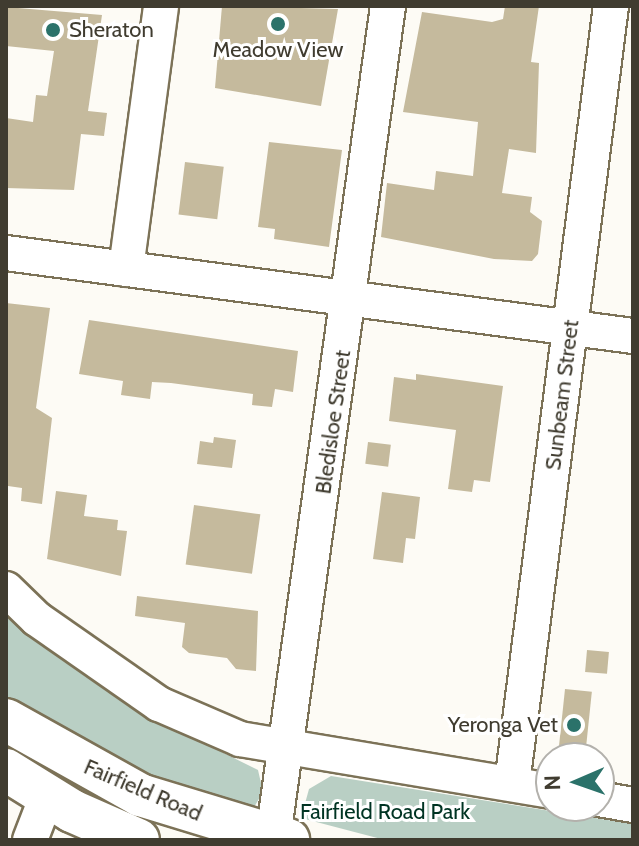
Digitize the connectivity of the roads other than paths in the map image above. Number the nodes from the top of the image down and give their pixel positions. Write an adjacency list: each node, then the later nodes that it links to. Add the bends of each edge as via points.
1 (161, 6): 5 (street)
2 (388, 6): 6 (street, Bledisloe Street)
3 (611, 6): 7 (street, Sunbeam Street)
4 (6, 253): 5 (street)
5 (126, 269): 6 (street)
6 (349, 298): 7 (street); 11 (street, Bledisloe Street)
7 (571, 328): 8 (street); 13 (street, Sunbeam Street)
8 (633, 336)
9 (6, 589): 11 (street, via 37,619 159,704 240,739)
10 (6, 720): 16 (main road, Fairfield Road, via 140,795)
11 (288, 751): 13 (street); 16 (street, Bledisloe Street)
12 (6, 770): 15 (main road, Fairfield Road)
13 (512, 784): 14 (street)
14 (535, 788)
15 (47, 796): 17 (street); 18 (main road, Fairfield Road)
16 (280, 838)
17 (30, 840)
18 (138, 840)

